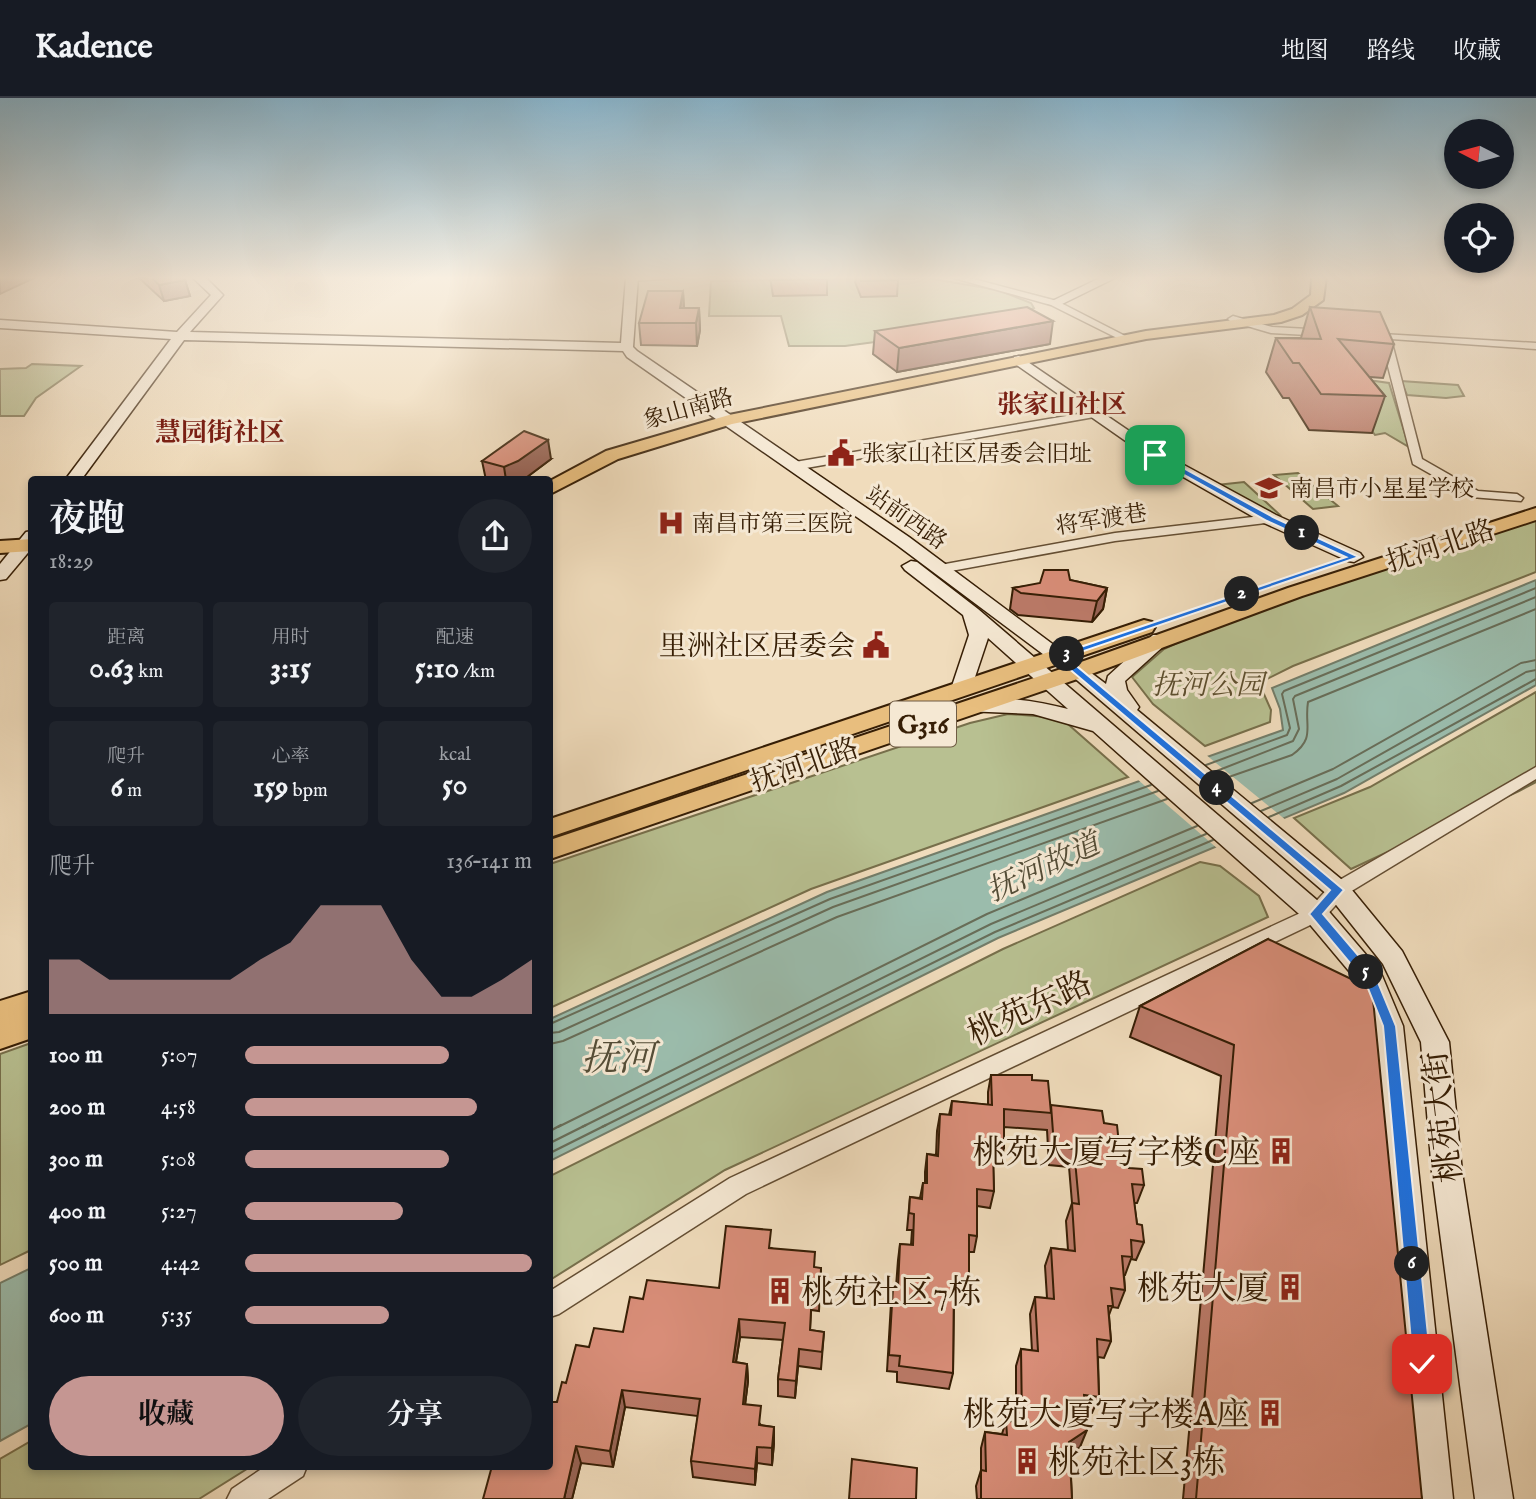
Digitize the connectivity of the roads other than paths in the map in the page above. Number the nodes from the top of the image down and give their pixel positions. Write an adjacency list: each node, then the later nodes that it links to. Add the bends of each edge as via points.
1 (175, 342): 14 (main road)
2 (435, 342): 9 (main road)
3 (620, 342): 9 (main road)
4 (1096, 342): 12 (main road, 象山南路)
5 (1098, 342): 10 (main road, 象山南路)
6 (1386, 342): 17 (street, via 1417,461 1475,495)
7 (1475, 342): 8 (street)
8 (1536, 346)
9 (619, 347): 12 (main road, 站前西路, via 624,362)
10 (1019, 360): 11 (main road); 12 (main road, 象山南路)
11 (1096, 414): 13 (street); 19 (main road, via 1155,455)
12 (718, 420): 13 (main road, 站前西路); 15 (main road, 象山南路, via 601,451); 16 (main road, 象山南路, via 611,455); 25 (main road, 站前西路)
13 (795, 466): 23 (main road, 站前西路)
14 (76, 476)
15 (553, 478)
16 (553, 487)
17 (1527, 500): 22 (main road, 抚河北路 / G316)
18 (1536, 514): 26 (main road, 抚河北路 / G316)
19 (1270, 519): 22 (main road); 23 (street, 将军渡巷, via 1115,537)
20 (0, 547): 21 (main road)
21 (23, 547): 24 (main road)
22 (1354, 557): 27 (main road, 抚河北路 / G316)
23 (940, 569): 27 (main road, 站前西路)
24 (0, 575)
25 (971, 613): 28 (main road, 站前西路); 29 (main road, via 979,635)
26 (1160, 639): 27 (main road, 抚河北路 / G316); 30 (main road, via 1115,680 1117,691)
27 (1069, 664): 28 (main road, 抚河北路 / G316); 30 (main road, 桃苑大街)
28 (1040, 673): 29 (main road, 抚河北路 / G316); 31 (main road, 桃苑大街)
29 (967, 698): 31 (main road, via 1029,706 1080,720); 33 (main road, 抚河北路 / G316); 34 (main road, 抚河北路 / G316)
30 (1139, 722): 35 (main road, 桃苑大街)
31 (1112, 736): 36 (main road, 桃苑大街)
32 (1533, 780): 35 (street, 桃苑东路)
33 (553, 827)
34 (553, 849)
35 (1338, 890): 36 (street, 桃苑东路); 45 (main road, 桃苑大街, via 1393,958 1435,1042 1447,1172)
36 (1315, 914): 41 (street, 桃苑东路, via 738,1185); 44 (main road, 桃苑大街, via 1371,978 1390,1026)
37 (28, 1004): 38 (main road)
38 (0, 1014)
39 (28, 1026): 40 (main road)
40 (0, 1036)
41 (553, 1303)
42 (287, 1470): 43 (street)
43 (242, 1499)
44 (1434, 1499)
45 (1494, 1499)

